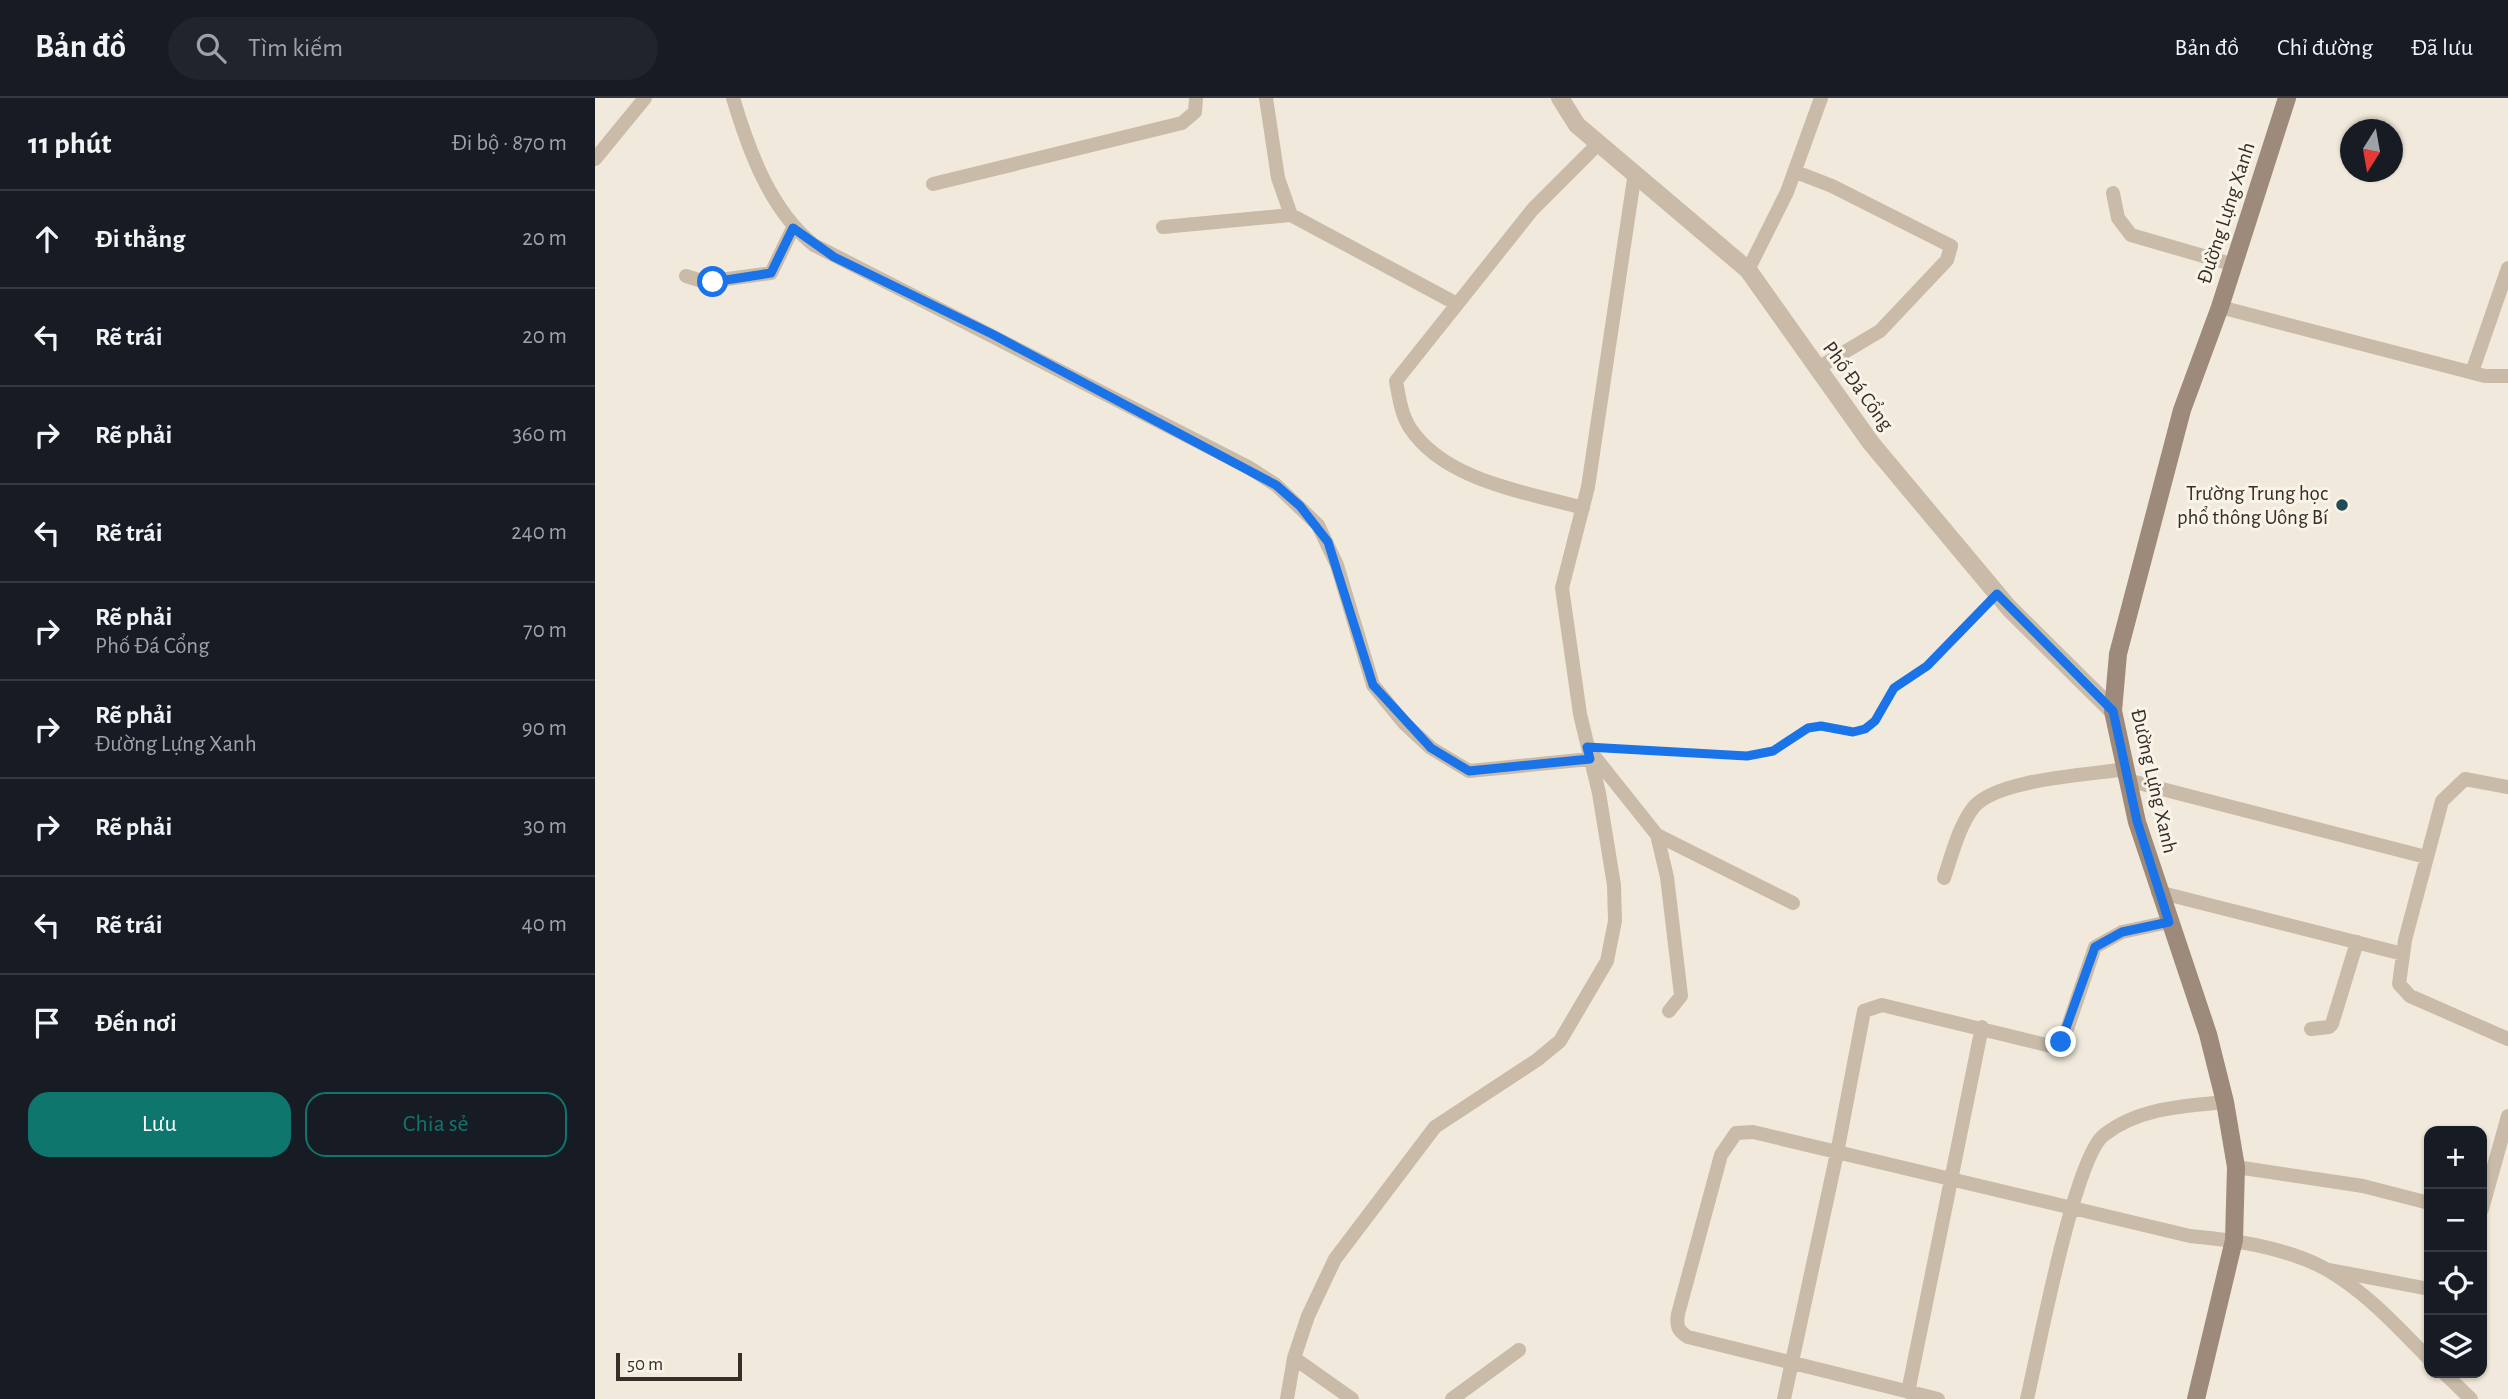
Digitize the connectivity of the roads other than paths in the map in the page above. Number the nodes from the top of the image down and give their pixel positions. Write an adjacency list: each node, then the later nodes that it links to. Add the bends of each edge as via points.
1 (645, 98): 9 (street)
2 (733, 98): 16 (street, via 758,165)
3 (1196, 98): 12 (street, via 1195,112 1182,123)
4 (1266, 98): 14 (street, via 1278,178)
5 (1560, 98): 8 (street, Phố Đá Cổng, via 1577,125)
6 (1821, 98): 11 (street)
7 (2287, 98): 17 (main road, Đường Lựng Xanh)
8 (1598, 144): 10 (street, Phố Đá Cổng); 21 (street, via 1533,209)
9 (595, 159)
10 (1635, 172): 19 (street, Phố Đá Cổng); 26 (street)
11 (1796, 172): 19 (street); 23 (street, via 1951,246 1947,260 1880,331)
12 (933, 184)
13 (2113, 193): 17 (street, via 2118,218 2130,235)
14 (1291, 215): 15 (street); 21 (street)
15 (1163, 227)
16 (793, 228): 20 (street, via 771,273 705,282); 29 (street, via 834,257 992,334 1276,485 1300,506 1328,542 1373,685 1404,723 1457,766 1486,771)
17 (2231, 264): 22 (main road, Đường Lựng Xanh)
18 (2508, 268): 24 (street)
19 (1748, 270): 23 (street, Phố Đá Cổng)
20 (686, 276)
21 (1457, 304): 26 (street, via 1396,381 1409,427 1452,466)
22 (2220, 307): 24 (street); 28 (main road, Đường Lựng Xanh, via 2182,410 2118,654)
23 (1816, 369): 27 (street, Phố Đá Cổng, via 1871,443)
24 (2472, 372): 25 (street)
25 (2508, 376)
26 (1583, 508): 29 (street, via 1562,588)
27 (1997, 594): 28 (street, Phố Đá Cổng); 29 (lane, via 1927,666 1894,688 1875,721 1865,729 1808,728 1773,751 1747,756)
28 (2113, 711): 30 (main road, Đường Lựng Xanh)
29 (1588, 753): 32 (street); 57 (street, via 1614,886 1615,921 1607,961 1560,1041 1452,1114 1424,1140 1335,1259 1322,1281)
30 (2127, 775): 33 (street); 34 (street, via 2010,788 1987,795 1962,825); 35 (main road, Đường Lựng Xanh)
31 (2508, 788): 33 (street, via 2476,780 2457,783 2442,801)
32 (1657, 835): 36 (street); 40 (street, via 1667,877 1681,996)
33 (2426, 857): 39 (street)
34 (1944, 878)
35 (2158, 892): 37 (main road, Đường Lựng Xanh); 38 (street)
36 (1793, 903)
37 (2169, 922): 41 (street, via 2122,932 2095,947 2066,1032 2055,1047); 44 (main road, Đường Lựng Xanh, via 2208,1034)
38 (2357, 942): 39 (street); 42 (street, via 2332,1024)
39 (2403, 954): 43 (street, via 2399,984 2404,992)
40 (1669, 1011)
41 (1982, 1027): 46 (street, via 1882,1005 1864,1011); 48 (street)
42 (2311, 1029)
43 (2508, 1038)
44 (2225, 1101): 47 (main road, Đường Lựng Xanh); 51 (street, via 2155,1110 2102,1137 2092,1149)
45 (2508, 1116): 49 (street)
46 (1837, 1153): 48 (street); 58 (street); 58 (street, via 1753,1132 1736,1133 1721,1155 1678,1314 1676,1324 1688,1337)
47 (2236, 1167): 50 (street, via 2363,1186); 52 (main road, Đường Lựng Xanh)
48 (1954, 1179): 51 (street); 60 (street)
49 (2487, 1191)
50 (2424, 1202)
51 (2072, 1208): 52 (street, via 2190,1236); 66 (street)
52 (2234, 1240): 53 (street); 67 (main road, Đường Lựng Xanh)
53 (2325, 1269): 54 (street); 56 (street, via 2377,1306)
54 (2424, 1288)
55 (1519, 1350): 63 (street)
56 (2424, 1354)
57 (1294, 1358): 61 (street); 62 (street)
58 (1791, 1363): 60 (street); 64 (street)
59 (2449, 1378): 68 (street)
60 (1908, 1392): 65 (street)
61 (1287, 1399)
62 (1352, 1399)
63 (1451, 1399)
64 (1784, 1399)
65 (1938, 1399)
66 (2027, 1399)
67 (2196, 1399)
68 (2471, 1399)

